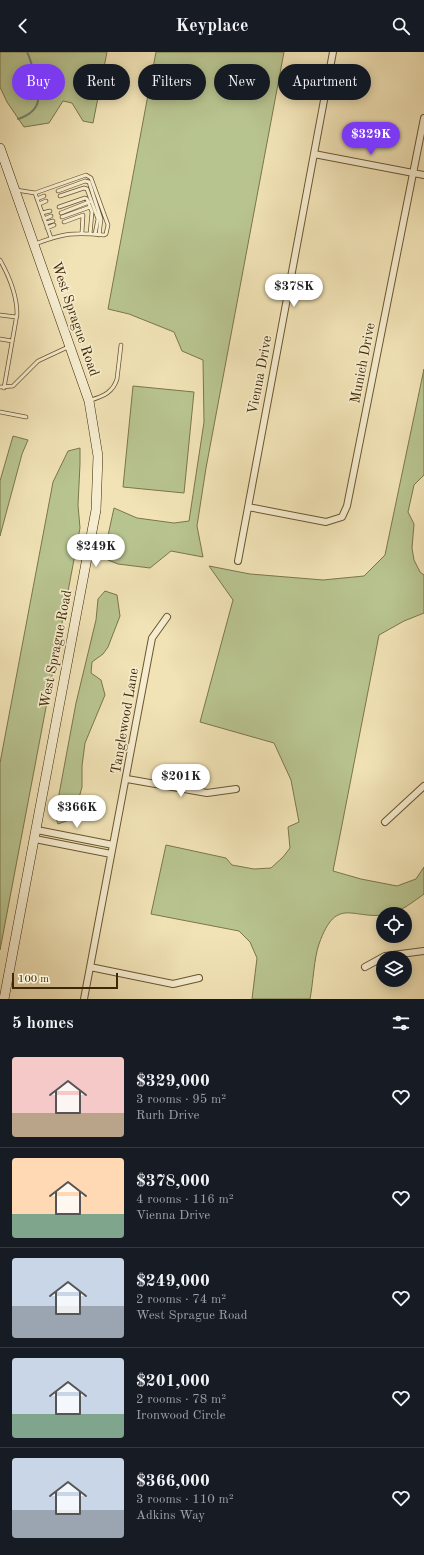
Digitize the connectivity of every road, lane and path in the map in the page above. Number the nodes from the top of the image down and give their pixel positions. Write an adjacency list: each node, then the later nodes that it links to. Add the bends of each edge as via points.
1 (333, 52): 4 (street, Vienna Drive)
2 (424, 118): 5 (street, Munich Drive)
3 (0, 148): 7 (street, West Sprague Road)
4 (314, 154): 5 (street); 46 (street, Vienna Drive)
5 (414, 173): 6 (street); 46 (street, Munich Drive, via 347,506 342,517 326,522)
6 (424, 175)
7 (15, 190): 9 (lane); 33 (street, West Sprague Road)
8 (58, 190): 31 (lane, via 84,181 89,182 101,219)
9 (35, 193): 12 (lane); 31 (lane, via 86,175 91,178 108,225 106,234)
10 (44, 196): 12 (lane)
11 (60, 196): 31 (lane, via 87,189 98,219)
12 (37, 199): 15 (lane)
13 (46, 201): 15 (lane)
14 (89, 202): 16 (lane, via 85,198); 17 (lane); 20 (lane)
15 (39, 204): 19 (lane)
16 (59, 207)
17 (90, 207): 22 (lane); 30 (lane)
18 (50, 211): 19 (lane)
19 (42, 213): 23 (lane)
20 (61, 213)
21 (51, 216): 23 (lane)
22 (62, 217)
23 (44, 219): 26 (lane)
24 (53, 221): 26 (lane)
25 (64, 222): 29 (lane, via 82,215)
26 (46, 223): 28 (lane)
27 (54, 225): 28 (lane)
28 (47, 228): 32 (lane)
29 (82, 232): 30 (lane); 32 (lane)
30 (90, 234): 31 (lane)
31 (97, 234)
32 (50, 238): 33 (lane)
33 (34, 244): 40 (street, West Sprague Road)
34 (0, 260): 36 (lane, via 17,302)
35 (0, 315): 36 (lane)
36 (16, 317): 38 (lane)
37 (0, 339): 38 (lane)
38 (12, 342): 42 (lane)
39 (121, 345): 43 (lane, via 117,379 113,389 103,396)
40 (70, 346): 42 (lane, via 38,362 13,386); 43 (street, West Sprague Road)
41 (0, 387): 42 (lane)
42 (4, 388)
43 (89, 400): 53 (street, West Sprague Road, via 98,456 96,510)
44 (0, 412): 45 (lane)
45 (26, 417)
46 (248, 507): 47 (street, Vienna Drive)
47 (238, 561)
48 (167, 617): 49 (street, Tanglewood Lane, via 152,638)
49 (127, 779): 51 (street, via 207,793); 54 (street, Tanglewood Lane)
50 (424, 786): 52 (street)
51 (236, 789)
52 (385, 822)
53 (36, 835): 54 (street); 55 (street); 60 (street, West Sprague Road)
54 (113, 845): 55 (street, Tanglewood Lane)
55 (111, 854): 57 (street, Tanglewood Lane)
56 (424, 951): 58 (street, via 385,956)
57 (90, 967): 59 (street, via 173,984); 61 (street, Tanglewood Lane)
58 (365, 968)
59 (200, 978)
60 (4, 999)
61 (84, 999)

